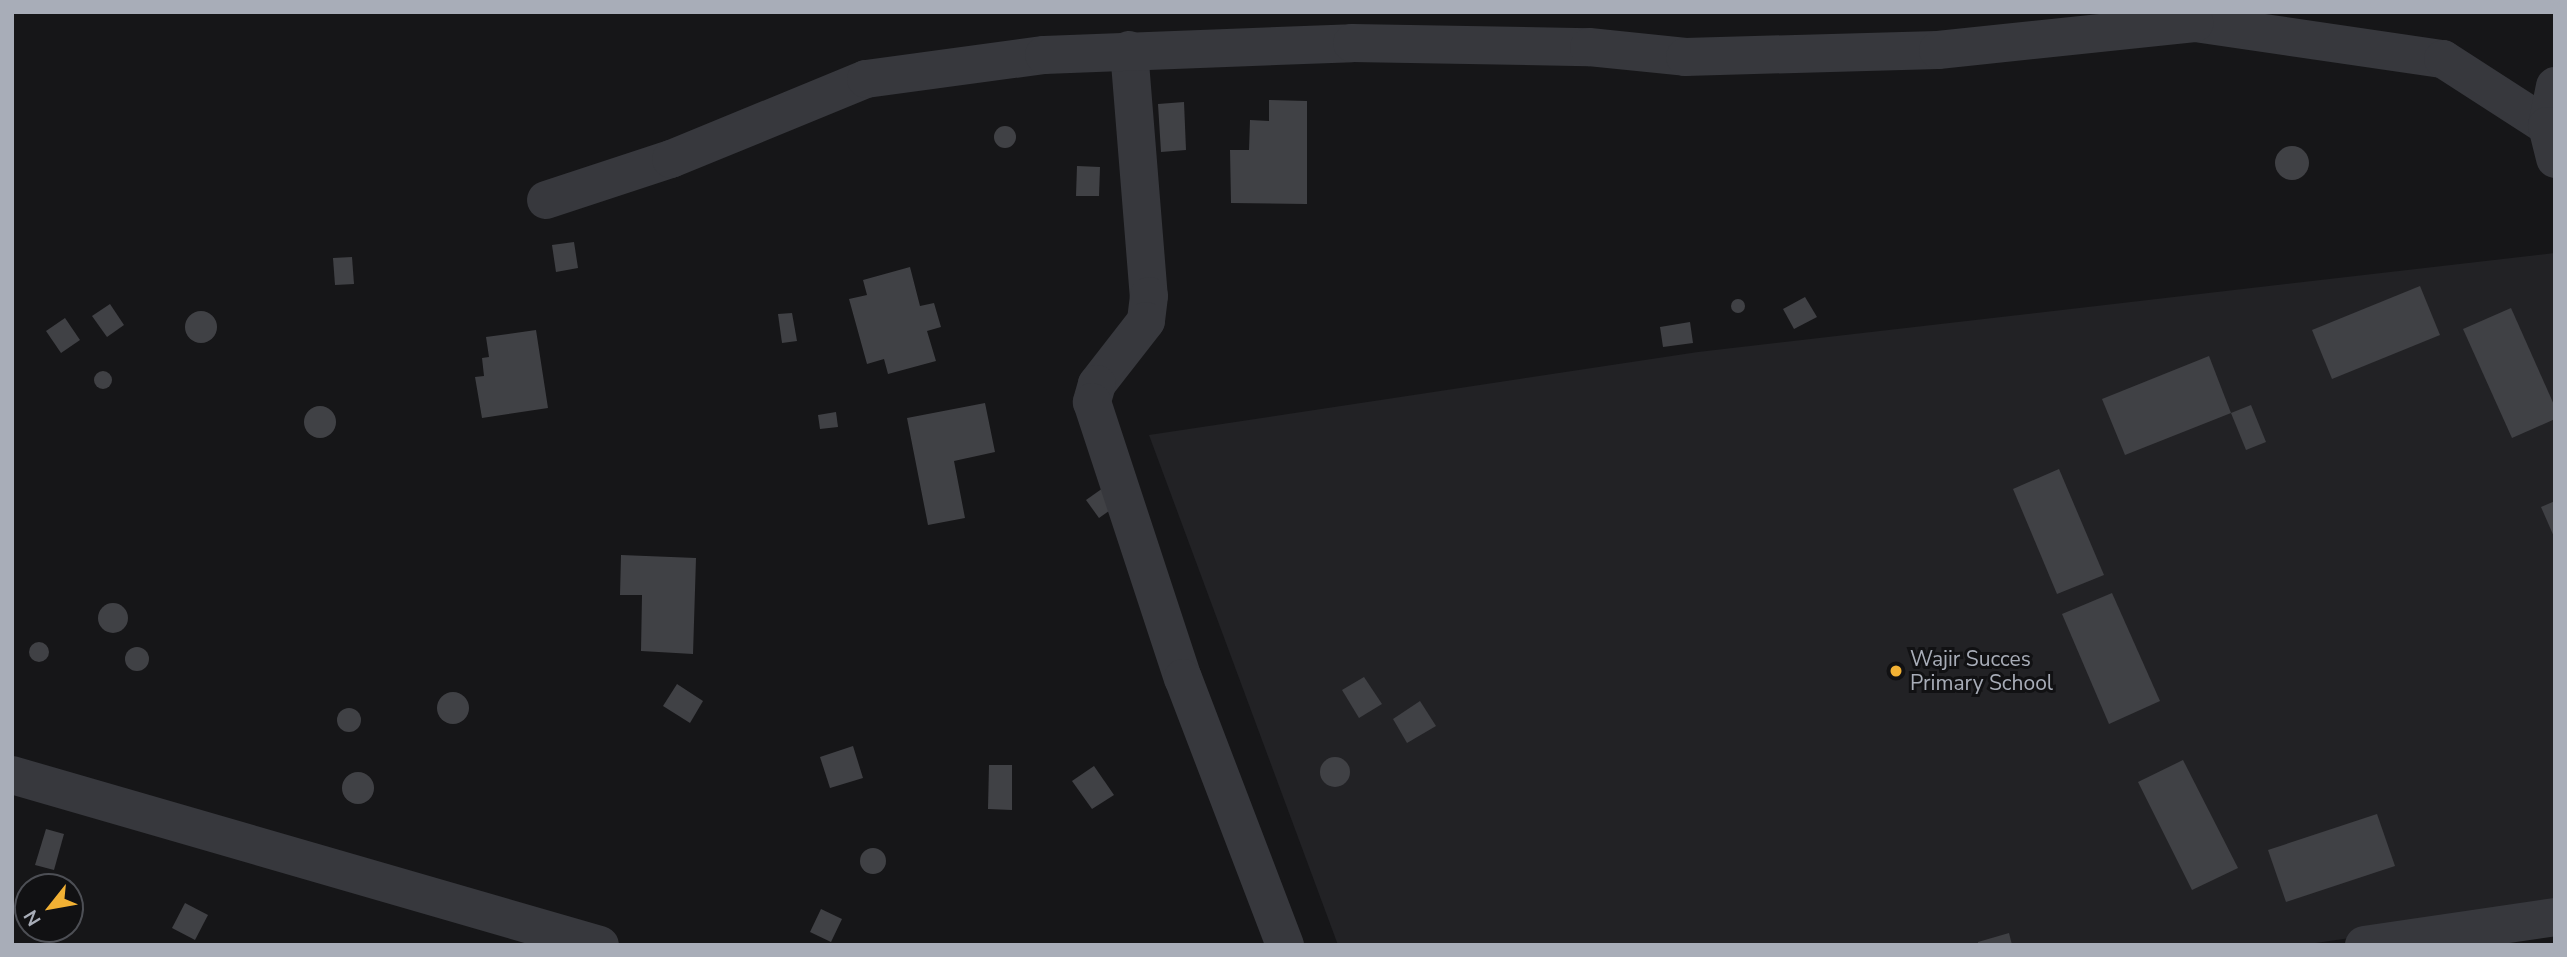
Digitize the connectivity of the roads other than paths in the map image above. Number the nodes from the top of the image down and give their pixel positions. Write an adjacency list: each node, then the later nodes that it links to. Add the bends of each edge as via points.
1 (2183, 17): 2 (street, via 1938,50 1685,57 1589,47 1352,43); 4 (street, via 2443,59)
2 (1129, 50): 5 (street, via 1044,55 866,79 671,159); 9 (street, via 1149,296 1146,321 1097,384 1093,402 1183,678)
3 (2555, 86): 4 (street)
4 (2552, 138)
5 (546, 200)
6 (12, 775): 8 (street)
7 (2555, 917): 10 (street)
8 (600, 945)
9 (1285, 945)
10 (2364, 945)

